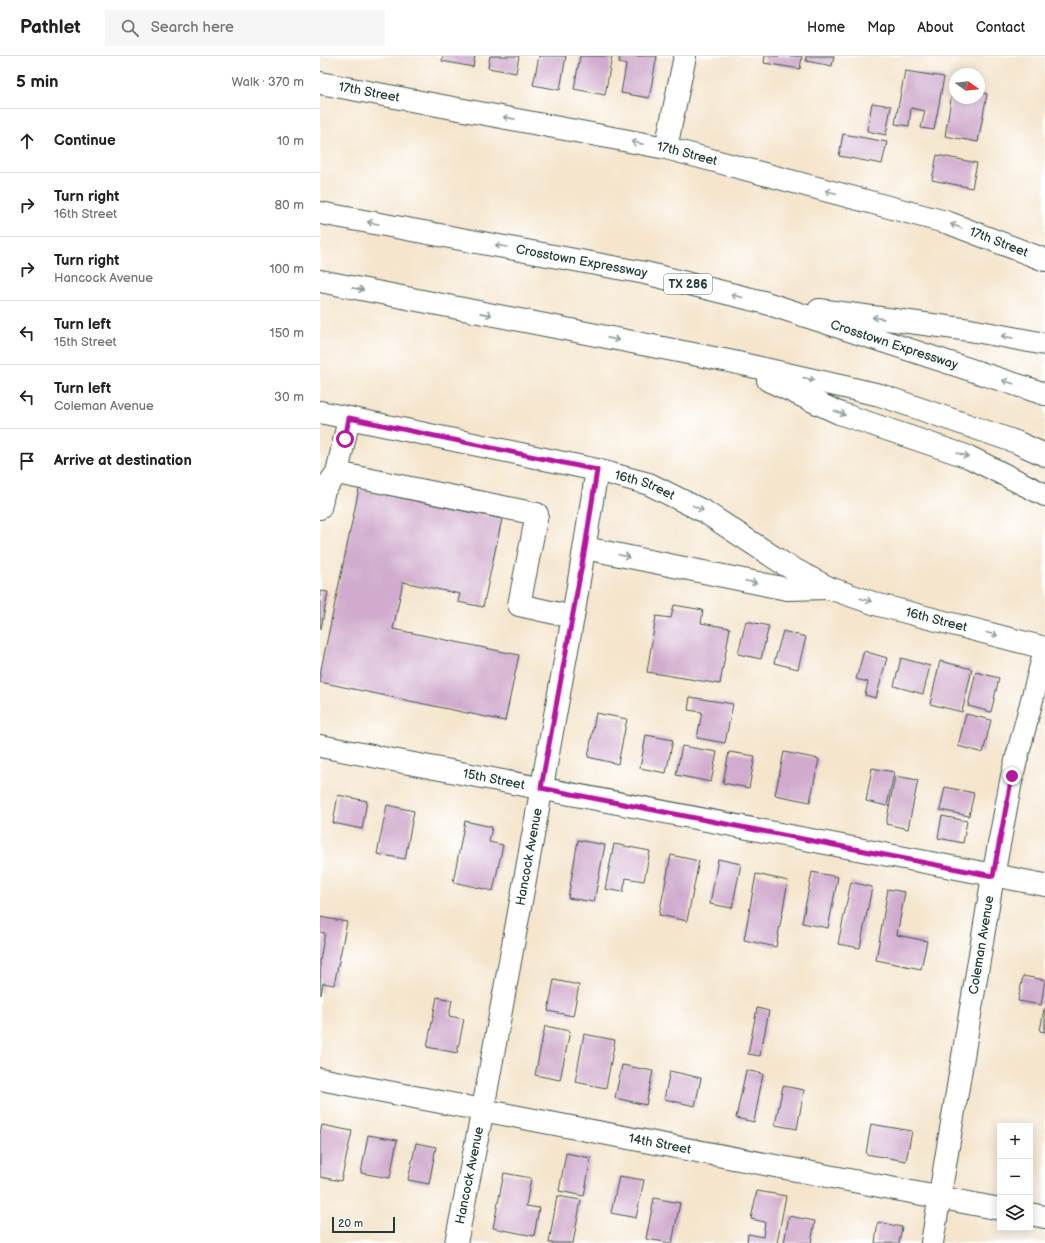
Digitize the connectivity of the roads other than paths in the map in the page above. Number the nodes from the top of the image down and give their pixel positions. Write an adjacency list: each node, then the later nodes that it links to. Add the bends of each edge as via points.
1 (684, 56): 3 (main road)
2 (320, 83): 3 (main road, 17th Street, one-way to 2)
3 (666, 148): 5 (main road, 17th Street, one-way to 3, via 949,223)
4 (320, 213): 7 (main road, Crosstown Expressway / TX 286, one-way to 4, via 645,273)
5 (1045, 260)
6 (323, 282): 9 (main road, one-way to 9)
7 (763, 302): 8 (main road, one-way to 7, via 970,330); 10 (main road, Crosstown Expressway / TX 286, one-way to 7)
8 (1045, 344)
9 (729, 361): 13 (main road, one-way to 13, via 880,395 1016,442); 16 (main road, one-way to 16, via 839,413 969,456)
10 (1045, 394)
11 (320, 412): 12 (main road, 16th Street)
12 (349, 418): 14 (main road, 16th Street); 15 (main road)
13 (1045, 455)
14 (597, 470): 18 (main road, Hancock Avenue); 19 (main road, 16th Street, one-way to 19, via 649,484 705,512 784,564)
15 (337, 472): 17 (main road, via 324,490); 20 (main road, via 537,514 519,605)
16 (1045, 495)
17 (320, 508)
18 (585, 548): 19 (main road, 16th Street, one-way to 19, via 787,590); 20 (main road, Hancock Avenue)
19 (829, 588): 21 (main road, 16th Street, one-way to 21, via 879,605)
20 (573, 617): 23 (main road, Hancock Avenue)
21 (1045, 649): 24 (main road, Coleman Avenue, via 1012,776)
22 (320, 746): 23 (main road, 15th Street)
23 (541, 788): 24 (main road, 15th Street); 27 (main road, Hancock Avenue)
24 (993, 876): 25 (main road, 15th Street); 28 (main road, Coleman Avenue)
25 (1045, 885)
26 (320, 1078): 27 (main road, 14th Street)
27 (483, 1108): 28 (main road, 14th Street); 32 (main road, Hancock Avenue)
28 (940, 1197): 29 (main road, 14th Street); 33 (main road, Coleman Avenue)
29 (997, 1208)
30 (1033, 1215): 31 (main road)
31 (1045, 1217)
32 (456, 1243)
33 (932, 1243)

